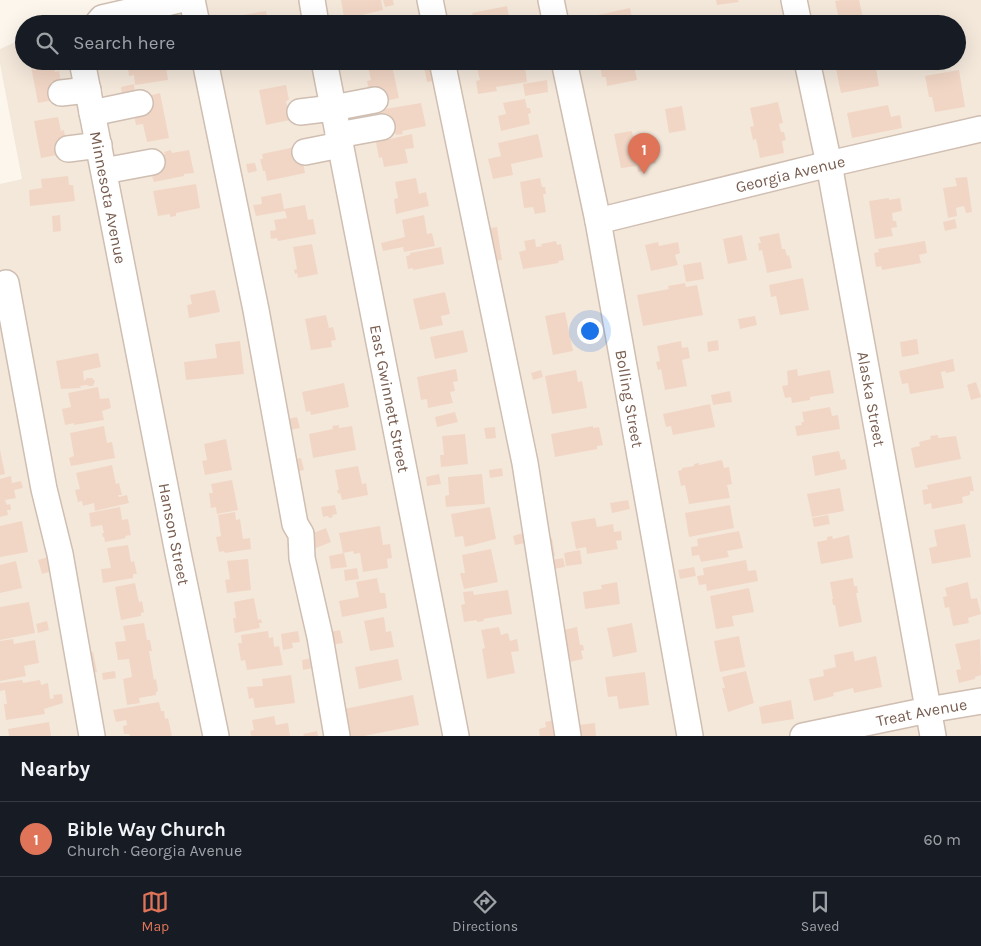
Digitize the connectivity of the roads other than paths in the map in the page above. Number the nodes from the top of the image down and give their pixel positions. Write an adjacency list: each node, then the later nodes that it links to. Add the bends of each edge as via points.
1 (179, 0): 7 (street)
2 (192, 0): 8 (street)
3 (312, 0): 9 (street)
4 (430, 0): 10 (street)
5 (551, 0): 11 (street)
6 (794, 0): 12 (street)
7 (115, 15)
8 (195, 15)
9 (314, 15)
10 (433, 15)
11 (554, 15)
12 (797, 15)
13 (84, 70): 21 (street, Minnesota Avenue)
14 (207, 70): 41 (street, via 296,524 301,534 302,558)
15 (326, 70): 23 (street, East Gwinnett Street)
16 (444, 70): 43 (street, via 525,463)
17 (566, 70): 34 (street, Bolling Street)
18 (809, 70): 32 (street, Alaska Street)
19 (61, 93): 21 (street)
20 (375, 100): 23 (street)
21 (90, 101): 22 (street); 28 (street, Minnesota Avenue)
22 (140, 103)
23 (333, 108): 24 (street); 27 (street, East Gwinnett Street)
24 (300, 112)
25 (382, 127): 27 (street)
26 (981, 129): 32 (street, Georgia Avenue)
27 (339, 140): 30 (street); 42 (street, East Gwinnett Street)
28 (98, 145): 29 (street); 33 (street, Minnesota Avenue)
29 (68, 149)
30 (304, 152)
31 (152, 162): 33 (street)
32 (829, 164): 34 (street, Georgia Avenue); 38 (street, Alaska Street)
33 (104, 171): 36 (street, Minnesota Avenue)
34 (598, 221): 44 (street, Bolling Street)
35 (6, 283): 39 (street, via 44,489 60,554)
36 (135, 332): 40 (street, Hanson Street)
37 (981, 701): 38 (street, Treat Avenue)
38 (928, 710): 45 (street, Treat Avenue); 46 (street, Alaska Street)
39 (92, 736)
40 (216, 736)
41 (337, 736)
42 (456, 736)
43 (568, 736)
44 (690, 736)
45 (806, 736)
46 (933, 736)

